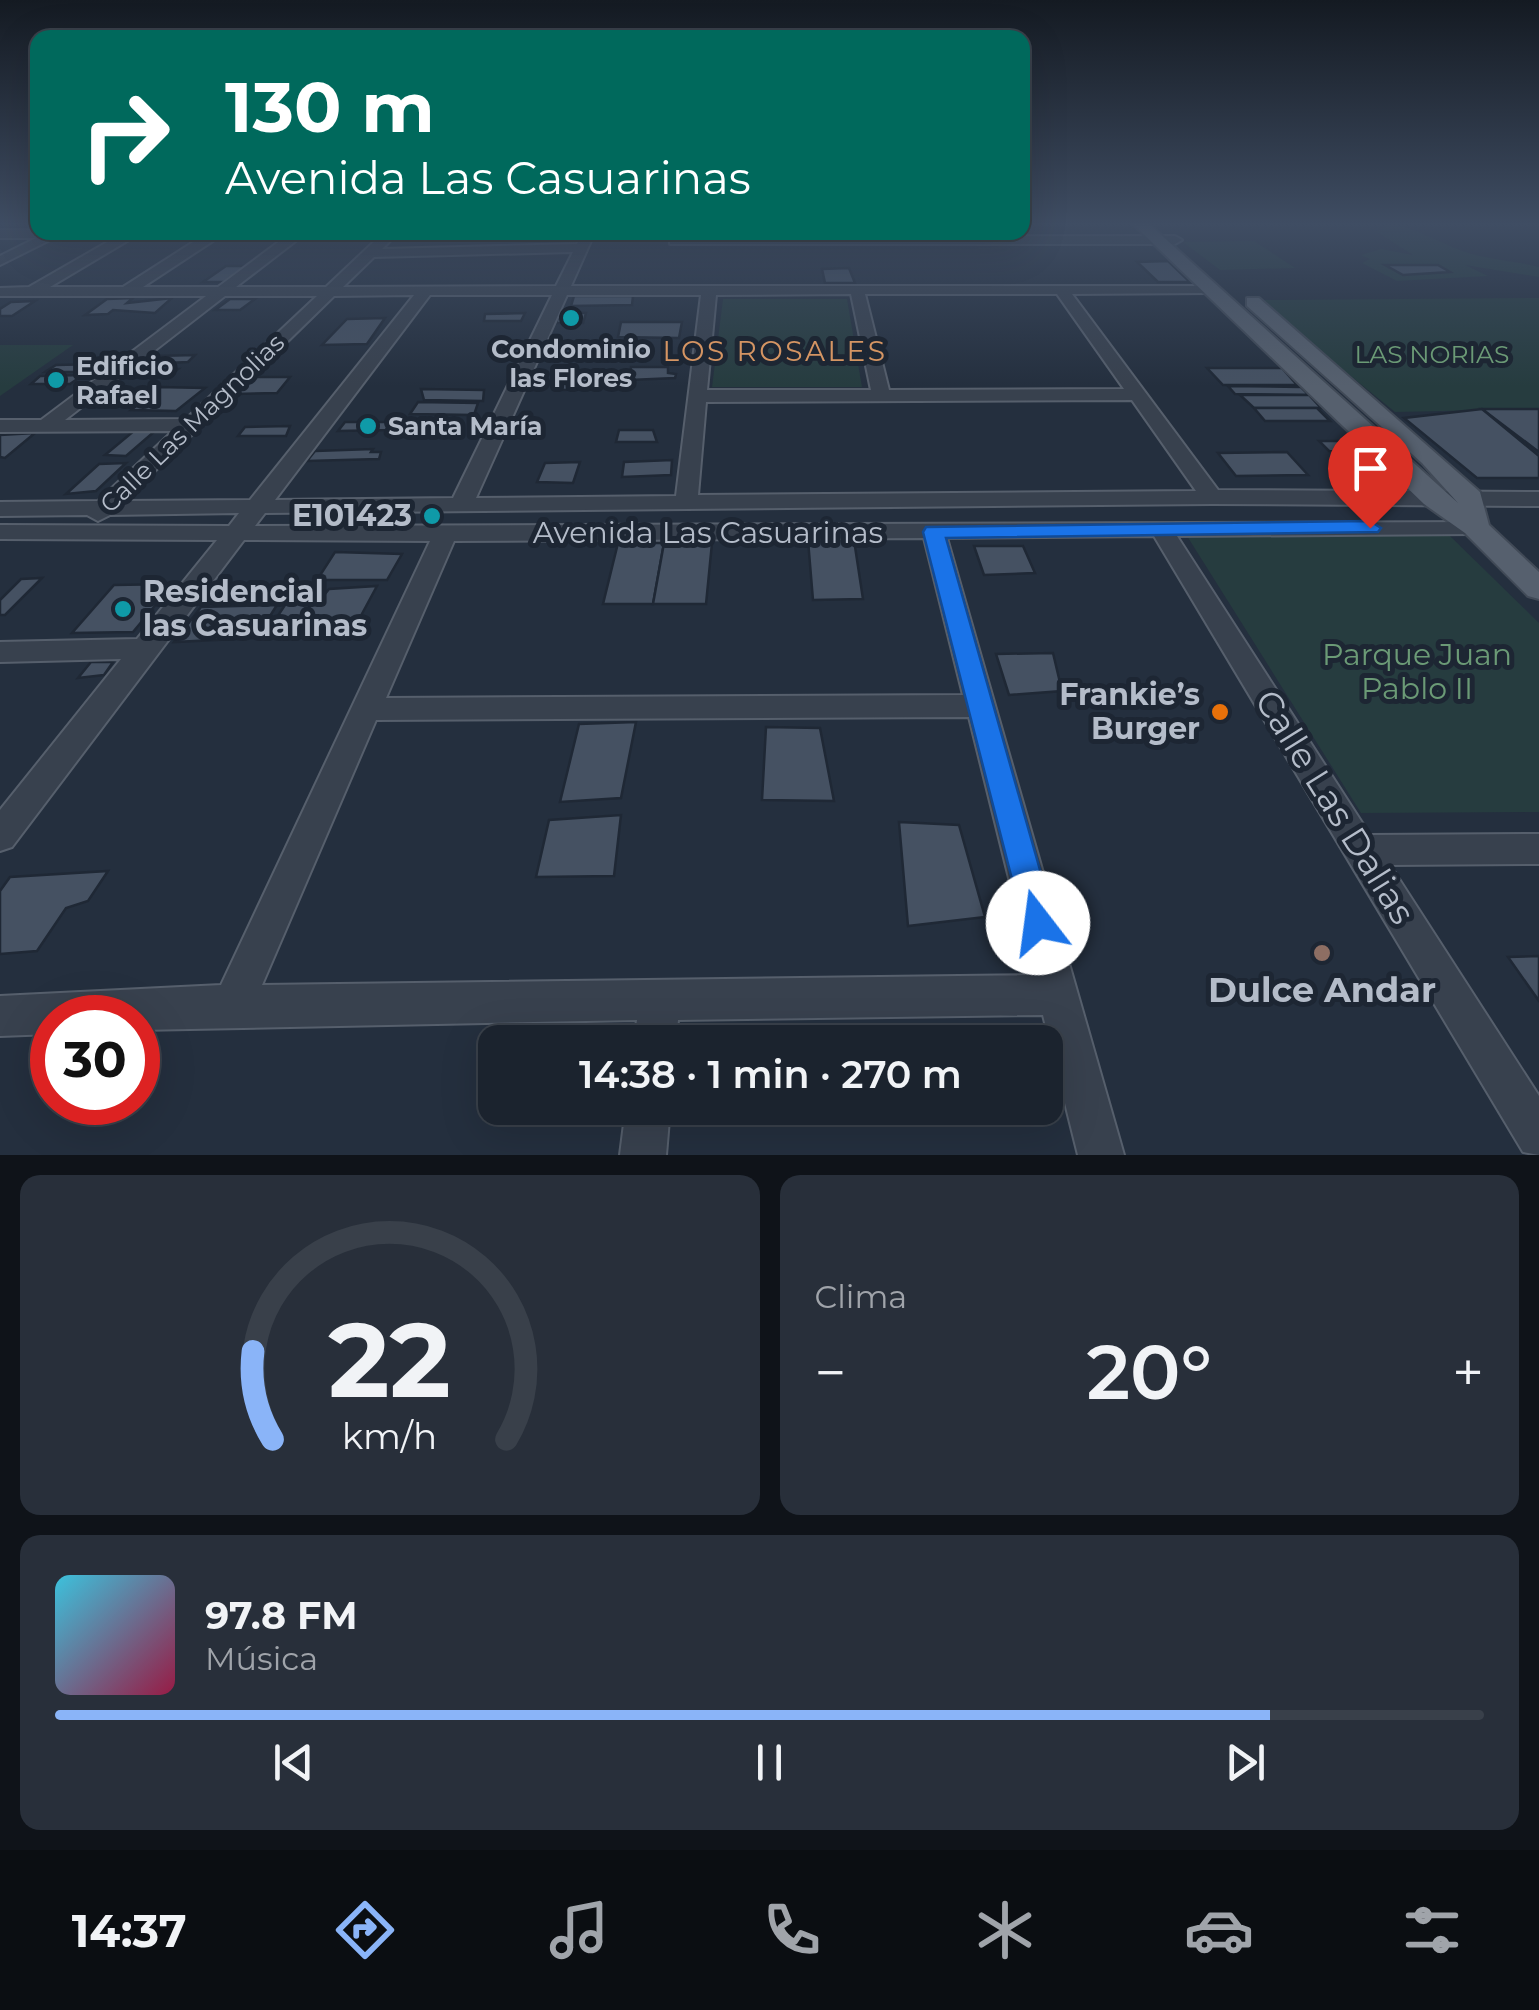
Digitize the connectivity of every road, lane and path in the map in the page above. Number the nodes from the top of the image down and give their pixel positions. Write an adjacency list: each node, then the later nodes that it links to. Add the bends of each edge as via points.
1 (56, 278): 17 (street)
2 (148, 278): 18 (street)
3 (240, 278): 15 (street)
4 (344, 278): 10 (street, Calle Las Magnolias)
5 (565, 278): 12 (street)
6 (1199, 278): 9 (main road)
7 (1215, 278): 32 (main road, via 1355,388)
8 (1061, 289): 9 (street); 14 (street); 20 (street)
9 (1210, 289): 26 (main road)
10 (331, 290): 11 (street); 15 (street); 24 (street, Calle Las Magnolias)
11 (426, 290): 12 (street); 30 (street)
12 (559, 290): 13 (street); 33 (street)
13 (710, 290): 14 (street); 21 (street)
14 (857, 290): 19 (street)
15 (223, 291): 18 (street); 23 (street)
16 (0, 292): 17 (street)
17 (32, 292): 18 (street)
18 (127, 292)
19 (881, 394): 20 (street); 21 (street)
20 (1136, 394): 25 (street)
21 (698, 396): 28 (street)
22 (0, 426): 23 (street)
23 (46, 426): 24 (street)
24 (190, 426): 29 (street, Calle Las Magnolias)
25 (1212, 497): 26 (street, Avenida Las Casuarinas); 28 (street, Avenida Las Casuarinas)
26 (1433, 498): 32 (street, Avenida Las Casuarinas)
27 (1539, 498): 32 (street)
28 (686, 502): 33 (street, Avenida Las Casuarinas)
29 (103, 508): 30 (street, Avenida Las Casuarinas); 31 (street, Avenida Las Casuarinas); 35 (street, Calle Las Magnolias)
30 (256, 508): 33 (street, Avenida Las Casuarinas); 38 (street)
31 (0, 509)
32 (1473, 513): 34 (street, Avenida Las Casuarinas); 39 (main road)
33 (453, 520): 37 (street, Avenida Las Casuarinas); 38 (street, Avenida Las Casuarinas); 43 (street)
34 (1161, 529): 37 (street, Avenida Las Casuarinas); 46 (street, Calle Las Dalias)
35 (80, 531): 36 (street, Avenida Las Casuarinas); 38 (street, Avenida Las Casuarinas)
36 (0, 532)
37 (934, 532): 42 (street)
38 (237, 533): 40 (street)
39 (1539, 589)
40 (146, 649): 41 (street); 44 (street)
41 (0, 652)
42 (982, 706): 43 (street); 47 (street)
43 (366, 709): 49 (street)
44 (0, 836)
45 (1539, 848): 46 (street)
46 (1362, 850): 53 (street, Calle Las Dalias)
47 (1057, 995): 48 (street); 55 (street)
48 (659, 1002): 49 (street); 51 (street)
49 (232, 1005): 50 (street)
50 (0, 1016)
51 (657, 1025)
52 (646, 1125): 54 (street)
53 (1539, 1136)
54 (643, 1155)
55 (1101, 1155)

